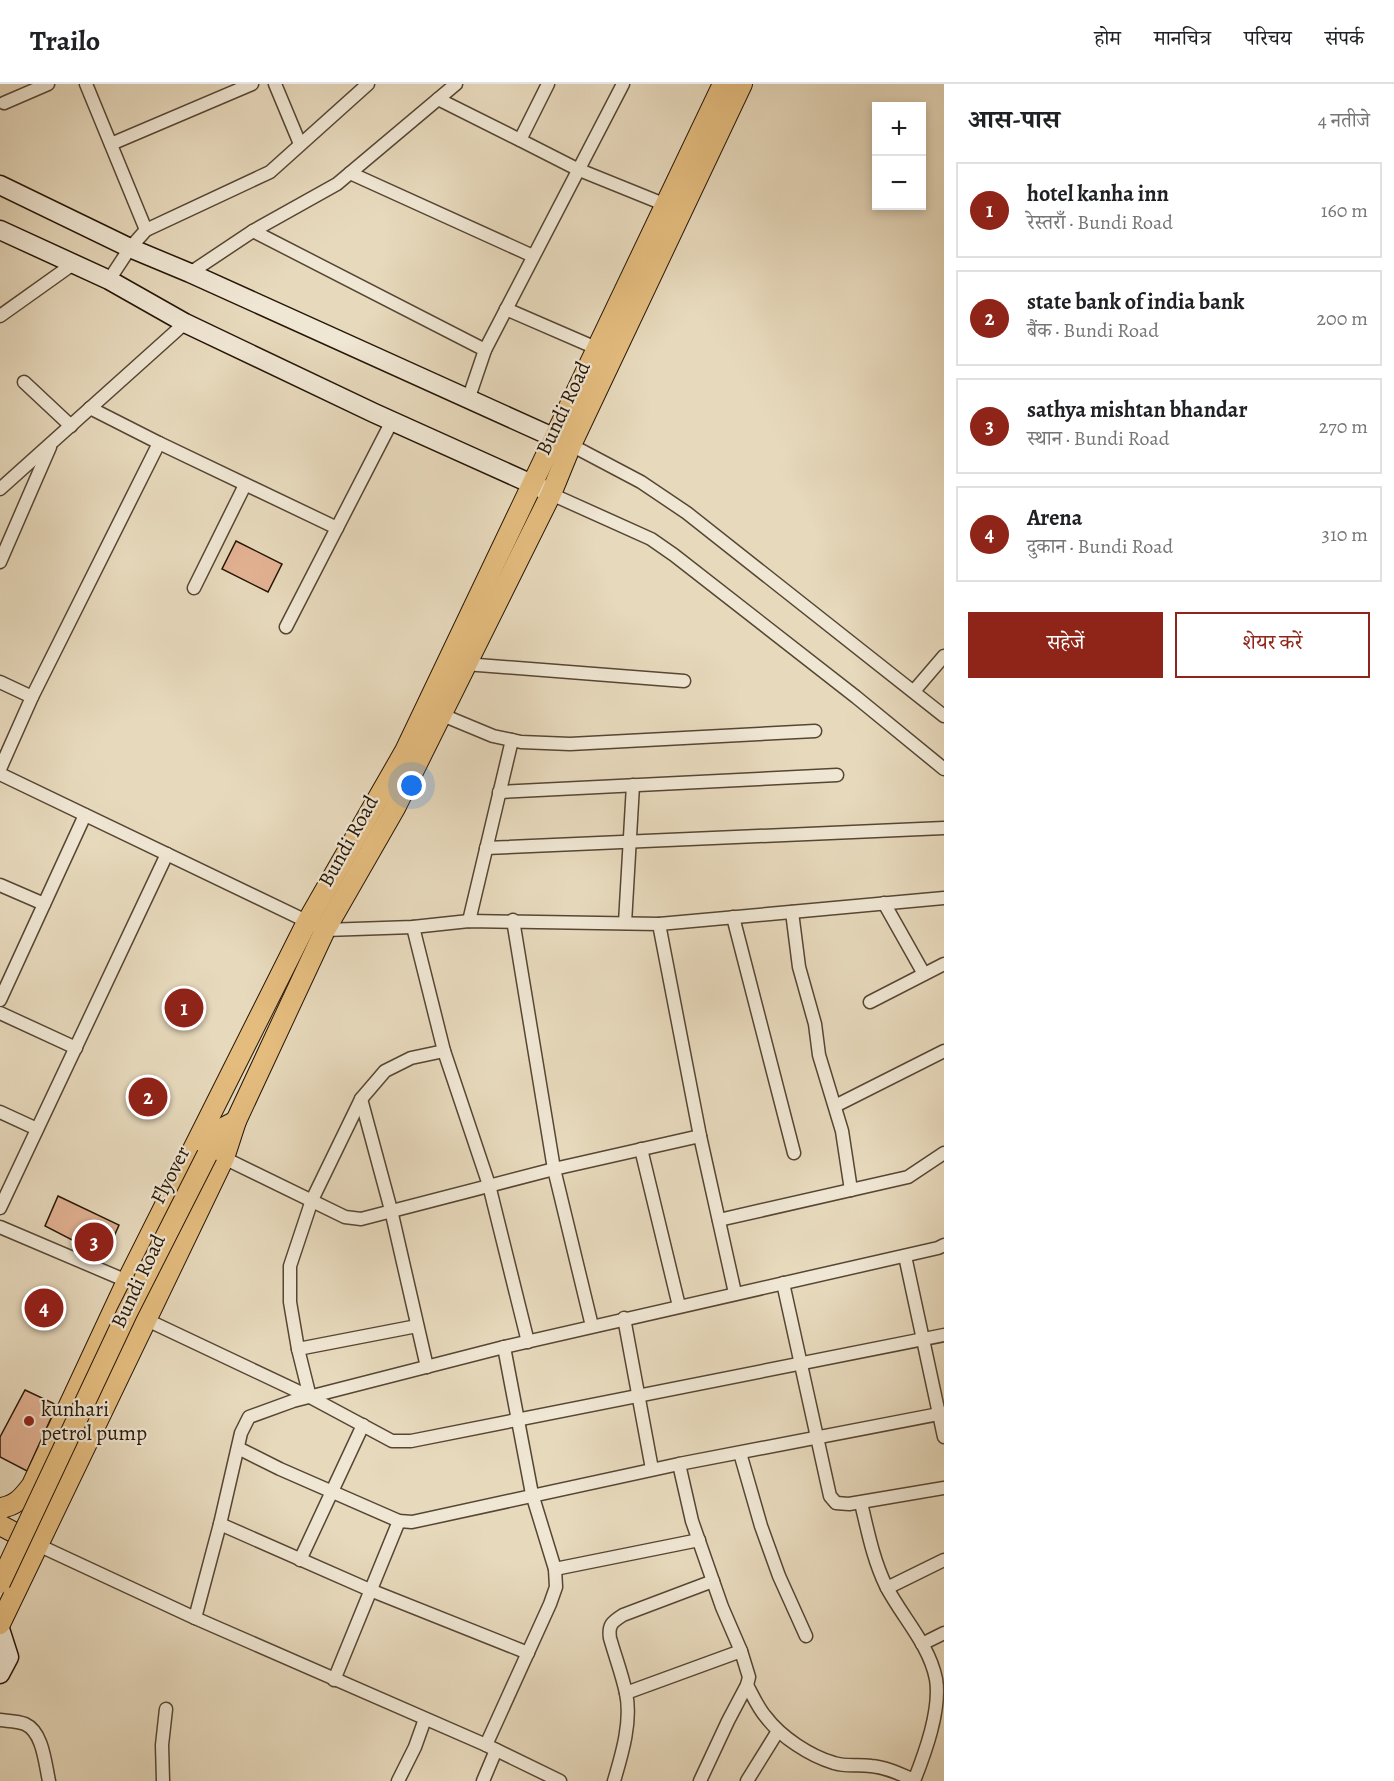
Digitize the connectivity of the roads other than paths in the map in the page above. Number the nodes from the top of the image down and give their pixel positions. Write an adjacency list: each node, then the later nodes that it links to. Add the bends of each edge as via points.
1 (48, 84): 12 (street)
2 (86, 84): 14 (street)
3 (252, 84): 14 (street)
4 (275, 84): 15 (street)
5 (456, 84): 11 (street)
6 (548, 84): 13 (street)
7 (623, 84): 16 (street)
8 (723, 84): 19 (main road, Bundi Road)
9 (742, 84): 38 (main road, Bundi Road)
10 (364, 85): 15 (street)
11 (438, 99): 13 (street); 17 (street)
12 (4, 103)
13 (520, 140): 16 (street)
14 (111, 144): 21 (street)
15 (300, 144): 21 (street, via 270,172)
16 (578, 169): 19 (street); 24 (street)
17 (350, 172): 22 (street, via 337,184); 24 (street)
18 (0, 185): 23 (street)
19 (666, 205): 31 (main road, Bundi Road)
20 (0, 230): 25 (street)
21 (146, 230): 23 (street)
22 (253, 231): 26 (street); 32 (street)
23 (130, 248): 26 (street); 27 (street)
24 (533, 256): 28 (street)
25 (73, 264): 27 (street); 29 (street)
26 (190, 273): 34 (street)
27 (109, 280): 30 (street)
28 (506, 309): 31 (street); 32 (street)
29 (0, 316)
30 (184, 323): 35 (street); 36 (street)
31 (597, 348): 38 (main road, Bundi Road)
32 (485, 350): 34 (street)
33 (24, 382): 37 (street)
34 (468, 400): 38 (street)
35 (90, 408): 37 (street); 40 (street)
36 (392, 421): 41 (street); 45 (street)
37 (71, 426): 39 (street)
38 (563, 442): 41 (main road, Bundi Road); 44 (main road, Bundi Road); 53 (street, via 641,482 687,513)
39 (52, 443): 43 (street); 46 (street)
40 (159, 444): 42 (street); 54 (street)
41 (533, 483): 44 (street); 78 (main road, Bundi Road, via 405,751)
42 (245, 485): 45 (street); 47 (street)
43 (0, 489)
44 (551, 494): 50 (main road, Bundi Road); 60 (street, via 651,539 674,555)
45 (337, 528): 48 (street)
46 (0, 562)
47 (194, 588)
48 (286, 627)
49 (944, 656): 53 (street)
50 (465, 664): 51 (street); 55 (main road, Bundi Road)
51 (684, 681)
52 (0, 682): 54 (street)
53 (914, 692): 56 (street)
54 (32, 697): 59 (street)
55 (440, 714): 58 (street); 82 (main road, Bundi Road, via 395,808)
56 (944, 716)
57 (815, 731): 58 (street, via 570,744)
58 (512, 740): 64 (street)
59 (0, 769)
60 (944, 769)
61 (0, 774): 65 (street)
62 (837, 775): 63 (street)
63 (633, 785): 64 (street); 67 (street)
64 (500, 792): 68 (street)
65 (85, 815): 69 (street); 73 (street)
66 (944, 828): 67 (street)
67 (631, 842): 68 (street); 79 (street)
68 (486, 848): 77 (street)
69 (167, 854): 78 (street); 88 (street)
70 (0, 885): 73 (street)
71 (944, 898): 72 (street)
72 (884, 903): 74 (street); 84 (street)
73 (44, 904): 85 (street)
74 (792, 912): 75 (street); 92 (street, via 799,967)
75 (733, 917): 80 (street); 98 (street)
76 (513, 920): 77 (street); 79 (street); 101 (street)
77 (470, 921): 81 (street)
78 (307, 922): 82 (street); 111 (main road, Bundi Road)
79 (625, 923): 80 (street)
80 (659, 924): 96 (street)
81 (413, 927): 82 (street); 89 (street)
82 (325, 930): 94 (main road, Bundi Road)
83 (942, 969): 84 (street)
84 (924, 974): 86 (street)
85 (0, 1000)
86 (870, 1002)
87 (0, 1013): 88 (street)
88 (76, 1048): 95 (street)
89 (444, 1051): 91 (street, via 400,1062 386,1071); 102 (street)
90 (944, 1051): 92 (street)
91 (361, 1099): 104 (street); 106 (street)
92 (834, 1106): 103 (street)
93 (0, 1112): 95 (street)
94 (236, 1121): 100 (main road, Flyover, via 221,1129)
95 (37, 1129): 105 (street)
96 (700, 1136): 97 (street); 107 (street)
97 (641, 1149): 101 (street); 114 (street)
98 (794, 1153)
99 (944, 1153): 103 (street, via 908,1177)
100 (215, 1157): 104 (street); 116 (main road, Bundi Road); 152 (main road, Flyover, bridge, via 127,1313)
101 (554, 1169): 102 (street); 118 (street)
102 (489, 1185): 106 (street); 121 (street)
103 (851, 1190): 107 (street)
104 (312, 1200): 106 (street, via 345,1217 361,1219); 123 (street, via 290,1266 290,1302)
105 (0, 1208)
106 (391, 1210): 117 (street)
107 (719, 1220): 113 (street)
108 (0, 1227): 111 (street)
109 (944, 1245): 110 (street)
110 (905, 1256): 112 (street); 120 (street)
111 (127, 1281): 141 (main road, Bundi Road, via 32,1485 14,1505)
112 (783, 1283): 113 (street); 124 (street)
113 (735, 1293): 114 (street)
114 (679, 1306): 115 (street)
115 (624, 1318): 118 (street); 127 (street)
116 (147, 1320): 126 (street); 146 (main road, Bundi Road)
117 (417, 1326): 123 (street); 125 (street)
118 (592, 1326): 121 (street)
119 (944, 1335): 120 (street)
120 (924, 1339): 124 (street); 128 (street)
121 (528, 1342): 122 (street)
122 (504, 1347): 125 (street); 129 (street)
123 (298, 1349): 126 (street)
124 (801, 1364): 127 (street); 132 (street)
125 (427, 1367): 126 (street)
126 (310, 1397): 130 (street); 133 (street, via 249,1417)
127 (639, 1397): 129 (street); 136 (street)
128 (941, 1413): 131 (street); 132 (street)
129 (519, 1421): 130 (street, via 411,1441 392,1441); 139 (street)
130 (363, 1425): 138 (street)
131 (944, 1437)
132 (816, 1438): 134 (street); 140 (street, via 830,1496 836,1503)
133 (237, 1448): 138 (street); 143 (street)
134 (740, 1453): 135 (street); 158 (street, via 779,1576)
135 (679, 1464): 136 (street); 145 (street)
136 (652, 1469): 139 (street)
137 (944, 1488): 140 (street)
138 (332, 1492): 142 (street); 148 (street)
139 (532, 1494): 142 (street, via 412,1522); 150 (street)
140 (861, 1503): 153 (street, via 874,1558)
141 (0, 1508)
142 (399, 1521): 154 (street)
143 (220, 1524): 148 (street); 155 (street)
144 (0, 1525): 146 (main road)
145 (699, 1540): 150 (street); 151 (street)
146 (38, 1545): 155 (street); 156 (main road, Bundi Road)
147 (0, 1553): 156 (main road, via 7,1582)
148 (300, 1560): 154 (street)
149 (944, 1560): 153 (street)
150 (555, 1569): 161 (street, via 556,1587)
151 (713, 1581): 160 (street); 167 (street, via 612,1622 610,1638)
152 (0, 1583)
153 (888, 1588): 159 (street)
154 (370, 1590): 161 (street); 165 (street)
155 (195, 1618): 165 (street)
156 (3, 1620): 164 (street, via 9,1657)
157 (944, 1633): 159 (street)
158 (806, 1636)
159 (922, 1644): 162 (street)
160 (741, 1651): 166 (street, via 749,1677); 167 (street)
161 (528, 1653): 172 (street)
162 (931, 1665): 163 (street); 173 (street, via 936,1680 934,1708 929,1740)
163 (944, 1671)
164 (0, 1674)
165 (334, 1680): 169 (street)
166 (747, 1685): 171 (street); 180 (street)
167 (626, 1693): 179 (street, via 626,1726)
168 (166, 1709): 175 (street)
169 (425, 1719): 172 (street); 176 (street)
170 (0, 1720): 174 (street, via 23,1723 34,1730)
171 (778, 1731): 173 (street, via 833,1763 883,1767); 181 (street)
172 (491, 1747): 177 (street); 178 (street)
173 (914, 1780)
174 (49, 1781)
175 (164, 1781)
176 (398, 1781)
177 (483, 1781)
178 (560, 1781)
179 (614, 1781)
180 (700, 1781)
181 (747, 1781)

